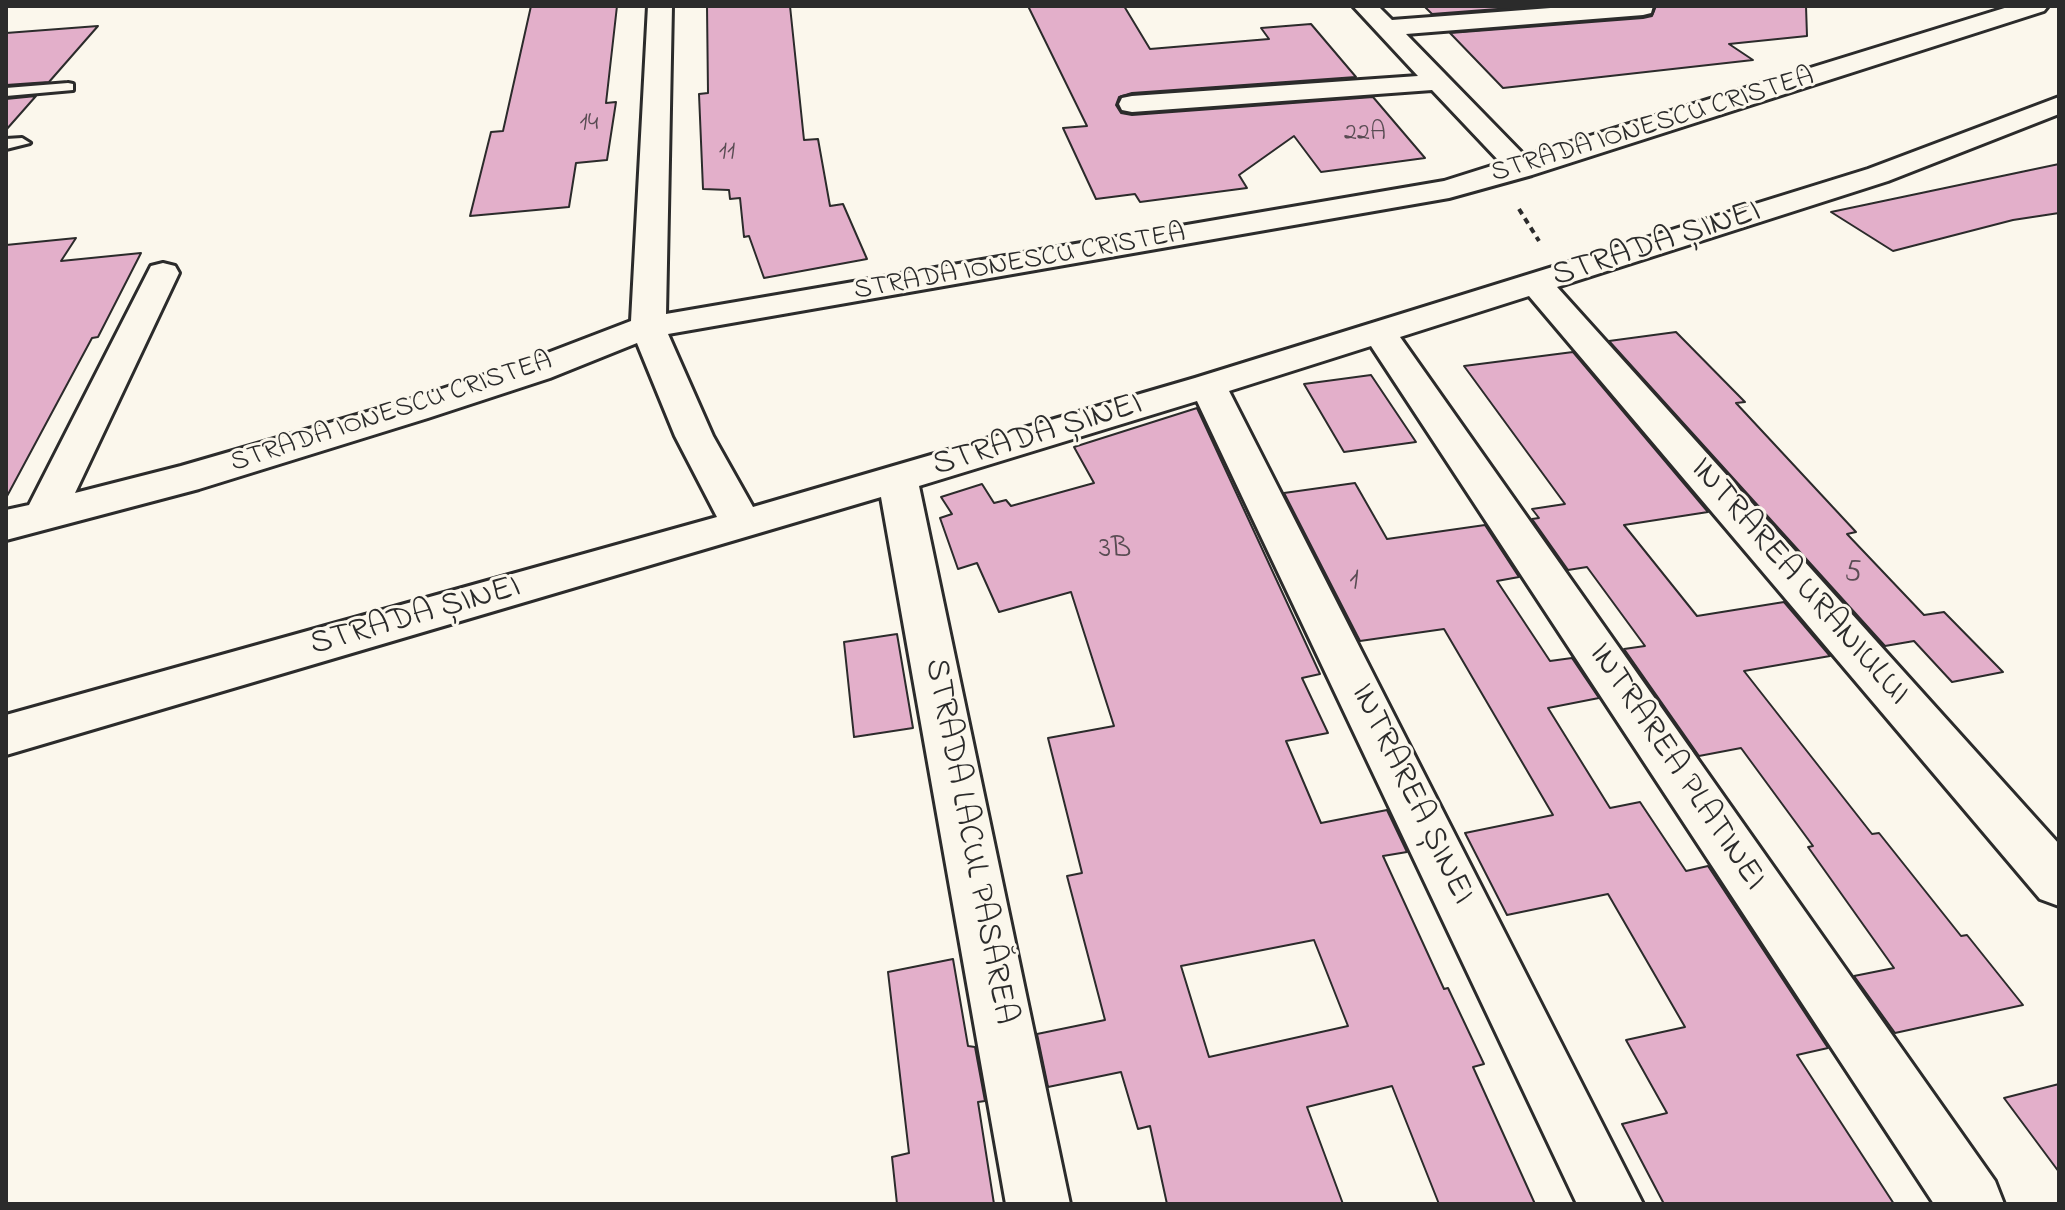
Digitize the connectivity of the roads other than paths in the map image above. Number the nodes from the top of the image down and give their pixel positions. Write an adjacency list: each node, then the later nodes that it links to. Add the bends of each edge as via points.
1 (660, 6): 14 (street)
2 (1365, 6): 5 (street)
3 (2036, 6): 11 (street, STRADA IONESCU CRISTEA)
4 (1643, 8): 5 (street)
5 (1386, 28): 6 (street)
6 (1438, 82): 9 (street); 11 (street)
7 (68, 87): 8 (lane)
8 (6, 92)
9 (1132, 104)
10 (2059, 105): 13 (street, STRADA ȘINEI, via 1878,175)
11 (1522, 169): 14 (street, STRADA IONESCU CRISTEA, via 1406,198)
12 (163, 273): 18 (street)
13 (1544, 282): 15 (street, STRADA ȘINEI); 22 (street, INTRAREA URANIULUI)
14 (648, 327): 18 (street, STRADA IONESCU CRISTEA, via 415,410); 20 (street, via 694,436)
15 (1379, 332): 16 (street, STRADA ȘINEI); 25 (street, INTRAREA PLATINEI)
16 (1208, 386): 17 (street, STRADA ȘINEI); 24 (street, INTRAREA ȘINEI)
17 (898, 479): 20 (street, STRADA ȘINEI); 23 (street, STRADA LACUL PASĂREA)
18 (43, 517): 19 (street, STRADA IONESCU CRISTEA)
19 (6, 525)
20 (742, 525): 21 (street, STRADA ȘINEI)
21 (6, 735)
22 (2059, 882)
23 (1038, 1204)
24 (1611, 1204)
25 (1972, 1204)

